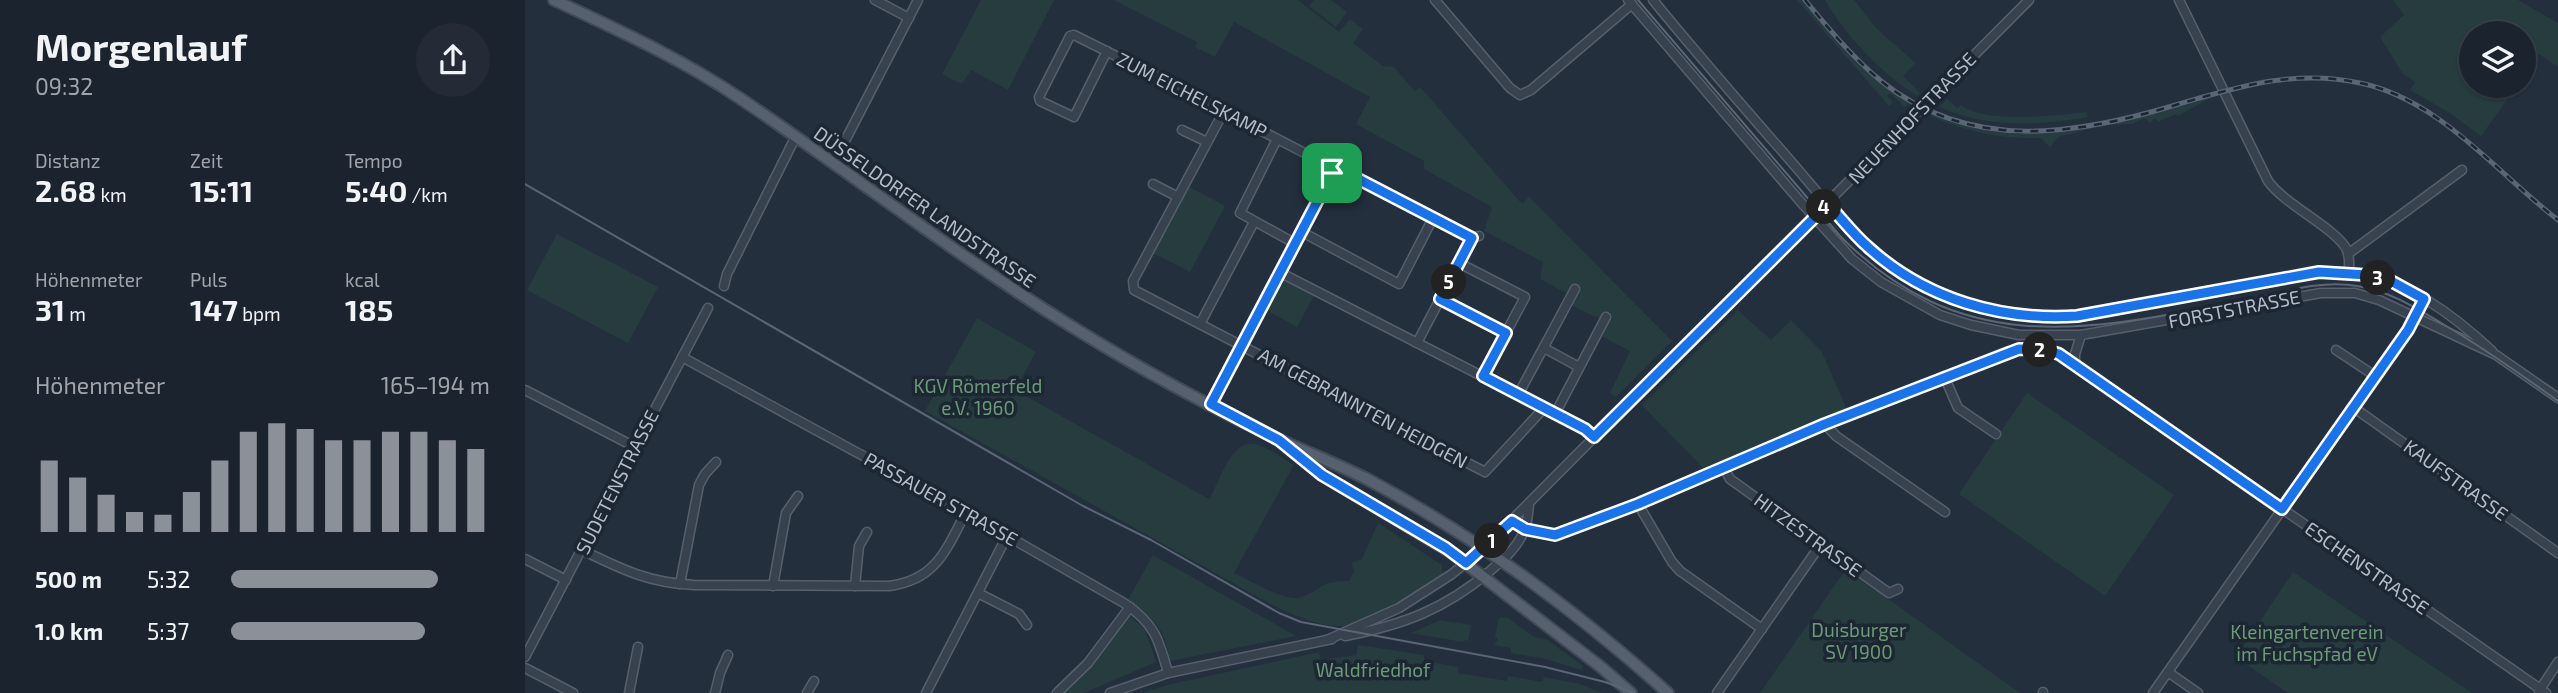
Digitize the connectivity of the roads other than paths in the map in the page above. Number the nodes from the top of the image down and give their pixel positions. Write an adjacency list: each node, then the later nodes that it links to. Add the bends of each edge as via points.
1 (554, 0): 13 (main road, DÜSSELDORFER LANDSTRASSE, via 662,51)
2 (875, 0): 9 (street)
3 (918, 0): 9 (street)
4 (1435, 0): 8 (street, via 1520,95)
5 (1653, 0): 21 (street, FORSTSTRASSE)
6 (2029, 0): 21 (street, NEUENHOFSTRASSE)
7 (2179, 0): 27 (street, via 2268,181 2341,242)
8 (1630, 2): 22 (street, FORSTSTRASSE)
9 (909, 18): 16 (street)
10 (1107, 51): 10 (street, ZUM EICHELSKAMP, via 1074,117 1039,101 1071,35); 11 (street, ZUM EICHELSKAMP)
11 (1224, 111): 14 (street, ZUM EICHELSKAMP); 15 (street, AM GEBRANNTEN HEIDGEN)
12 (1182, 130): 15 (street)
13 (795, 138): 16 (main road, DÜSSELDORFER LANDSTRASSE); 31 (street)
14 (1277, 139): 17 (street, ZUM EICHELSKAMP); 24 (street, ZUM EICHELSKAMP, via 1240,210)
15 (1207, 142): 20 (street, AM GEBRANNTEN HEIDGEN)
16 (833, 164): 55 (main road, DÜSSELDORFER LANDSTRASSE, via 1030,301)
17 (1331, 169): 23 (street, ZUM EICHELSKAMP); 25 (street)
18 (2462, 170): 27 (street)
19 (1153, 184): 20 (street)
20 (1178, 197): 38 (street, AM GEBRANNTEN HEIDGEN, via 1132,287)
21 (1828, 204): 22 (street, NEUENHOFSTRASSE); 29 (street, FORSTSTRASSE, via 1866,246 1920,285 1981,308 2048,318 2319,272)
22 (1813, 217): 40 (street, FORSTSTRASSE, via 1881,282 1940,315 2019,335); 61 (street, NEUENHOFSTRASSE)
23 (1433, 218): 25 (street, via 1399,284); 28 (street, ZUM EICHELSKAMP, via 1475,237)
24 (1254, 222): 26 (street); 38 (street)
25 (1302, 232): 26 (street)
26 (1296, 244): 30 (street)
27 (2348, 254): 29 (street)
28 (1459, 263): 33 (street, ZUM EICHELSKAMP); 39 (street, via 1525,297)
29 (2349, 272): 34 (street, FORSTSTRASSE, via 2391,281)
30 (1281, 273): 41 (street); 42 (street)
31 (724, 286)
32 (1575, 289): 43 (street)
33 (1440, 299): 39 (street); 41 (street, ZUM EICHELSKAMP)
34 (2424, 299): 36 (street); 45 (street, FORSTSTRASSE)
35 (708, 308): 46 (street, SUDETENSTRASSE)
36 (2415, 316): 40 (street, FORSTSTRASSE, via 2355,293 2331,292); 45 (street, FORSTSTRASSE); 51 (street)
37 (1606, 317): 48 (street)
38 (1200, 324): 42 (street, AM GEBRANNTEN HEIDGEN)
39 (1506, 333): 49 (street)
40 (2081, 335): 47 (street)
41 (1417, 342): 49 (street)
42 (1243, 346): 55 (street); 57 (street, AM GEBRANNTEN HEIDGEN, via 1485,472)
43 (1544, 348): 48 (street); 53 (street)
44 (2336, 350): 51 (street)
45 (2496, 355): 54 (street)
46 (682, 357): 63 (street, SUDETENSTRASSE); 70 (street, PASSAUER STRASSE)
47 (2075, 364): 50 (street, via 2047,350 2019,349); 69 (street, ESCHENSTRASSE)
48 (1579, 367): 58 (street)
49 (1483, 376): 53 (street)
50 (1944, 376): 59 (street); 60 (street, via 1958,408)
51 (2375, 376): 56 (street)
52 (525, 390): 63 (street)
53 (1518, 395): 57 (street)
54 (2558, 398)
55 (1211, 404): 62 (main road, DÜSSELDORFER LANDSTRASSE)
56 (2354, 407): 69 (street); 79 (street, KAUFSTRASSE)
57 (1544, 408): 58 (street)
58 (1555, 414): 61 (street)
59 (1825, 424): 65 (street); 71 (street)
60 (1996, 434)
61 (1594, 437): 67 (street, NEUENHOFSTRASSE)
62 (1279, 440): 77 (main road, DÜSSELDORFER LANDSTRASSE, via 1368,480); 82 (main road, DÜSSELDORFER LANDSTRASSE, via 1322,475)
63 (635, 447): 78 (street, SUDETENSTRASSE)
64 (716, 462): 85 (street, via 699,485)
65 (1724, 468): 68 (street); 76 (street, HITZESTRASSE, via 1730,480)
66 (798, 496): 86 (street, via 786,513)
67 (1529, 504): 72 (street, NEUENHOFSTRASSE); 73 (street)
68 (1638, 504): 73 (street, via 1555,535); 92 (street, via 1680,571)
69 (2282, 509): 99 (street); 102 (street, ESCHENSTRASSE)
70 (966, 512): 75 (street, PASSAUER STRASSE); 87 (street, via 942,556 919,579 889,586)
71 (1945, 512)
72 (1512, 521): 73 (street); 77 (street, NEUENHOFSTRASSE)
73 (1525, 529): 81 (street)
74 (867, 532): 87 (street, via 859,546)
75 (1007, 536): 89 (street); 90 (street, PASSAUER STRASSE)
76 (1821, 544): 88 (street, HITZESTRASSE, via 1889,593); 92 (street)
77 (1484, 548): 81 (main road, DÜSSELDORFER LANDSTRASSE); 82 (street, NEUENHOFSTRASSE)
78 (582, 550): 84 (street, SUDETENSTRASSE); 85 (street, via 630,574)
79 (2558, 553)
80 (525, 559): 84 (street)
81 (1503, 560): 83 (street); 111 (main road, DÜSSELDORFER LANDSTRASSE, via 1567,607)
82 (1466, 563): 83 (main road, DÜSSELDORFER LANDSTRASSE); 93 (street, NEUENHOFSTRASSE, via 1399,608)
83 (1484, 576): 93 (street, via 1419,617); 110 (main road, DÜSSELDORFER LANDSTRASSE)
84 (566, 580): 96 (street, SUDETENSTRASSE)
85 (680, 584): 86 (street)
86 (773, 586): 87 (street)
87 (855, 586)
88 (1899, 589)
89 (978, 593): 91 (street, via 1019,614); 107 (street)
90 (1130, 607): 100 (street, PASSAUER STRASSE, via 1154,629); 108 (street, via 1088,663)
91 (1027, 625)
92 (1762, 629): 112 (street)
93 (1327, 640): 100 (street)
94 (638, 647): 104 (street)
95 (728, 655): 105 (street)
96 (525, 657)
97 (2558, 663): 102 (street)
98 (525, 668): 103 (street)
99 (2168, 672): 113 (street); 114 (street)
100 (1168, 673): 109 (street)
101 (814, 681): 106 (street)
102 (2541, 692)
103 (573, 693)
104 (629, 693)
105 (715, 693)
106 (807, 693)
107 (926, 693)
108 (1057, 693)
109 (1110, 693)
110 (1631, 693)
111 (1668, 693)
112 (1717, 693)
113 (2153, 693)
114 (2198, 693)

